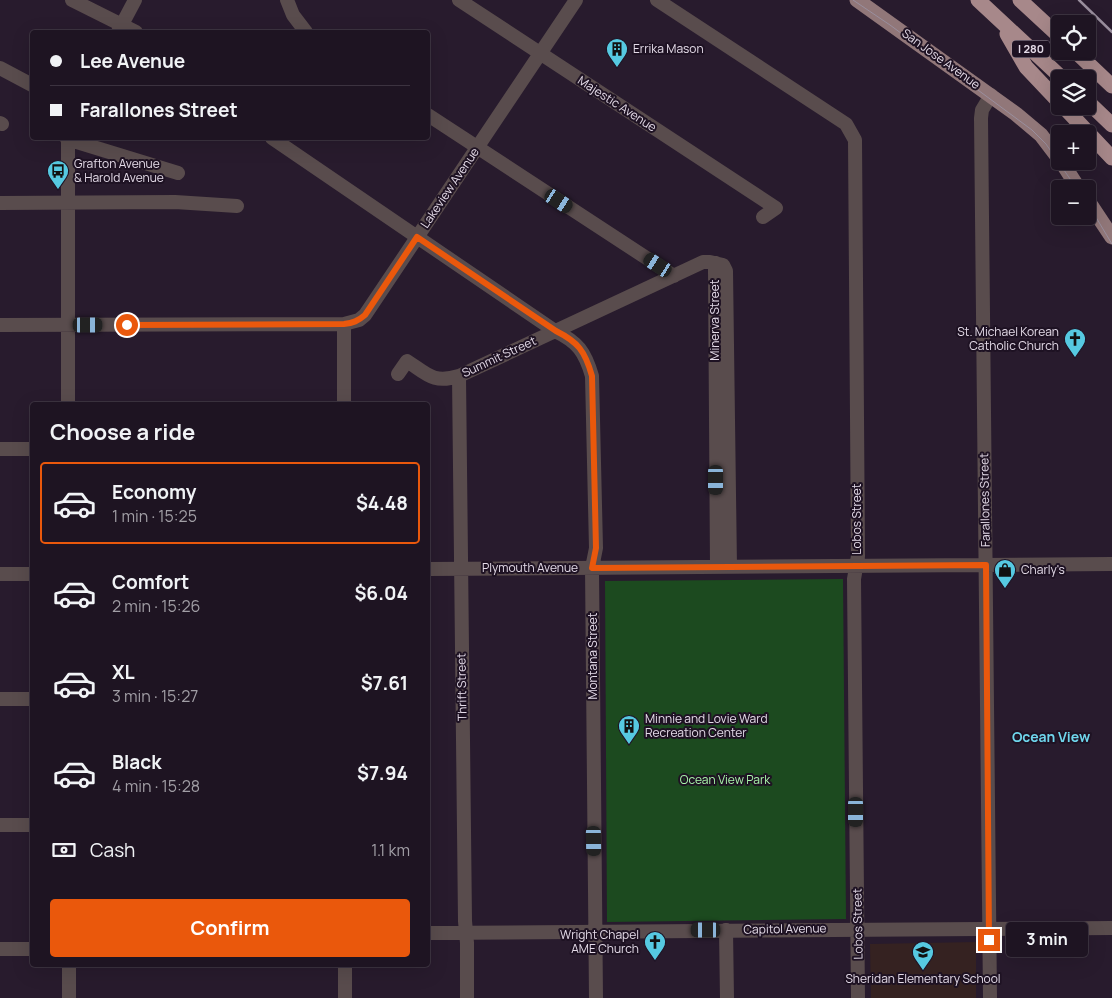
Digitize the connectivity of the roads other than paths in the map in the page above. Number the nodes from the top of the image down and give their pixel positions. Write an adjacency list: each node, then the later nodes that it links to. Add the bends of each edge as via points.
1 (72, 0): 11 (street)
2 (135, 0): 11 (street)
3 (287, 0): 13 (street)
4 (459, 0): 14 (street, Majestic Avenue)
5 (576, 0): 14 (street, Lakeview Avenue)
6 (657, 0): 54 (street, Lobos Street, via 846,124 855,140)
7 (857, 0): 21 (main road, San Jose Avenue)
8 (978, 0): 10 (highway, I 280)
9 (1020, 0): 12 (highway, I 280)
10 (999, 20): 17 (highway, I 280); 20 (highway, via 1026,66)
11 (120, 29)
12 (1051, 29)
13 (304, 30)
14 (540, 54): 30 (street, Lakeview Avenue); 37 (street, Majestic Avenue, via 776,208)
15 (1085, 60): 19 (highway)
16 (0, 68): 18 (street)
17 (1053, 70)
18 (30, 84)
19 (1112, 86)
20 (1051, 93)
21 (990, 95): 29 (main road, San Jose Avenue, via 1034,128); 53 (street, Farallones Street, via 981,118)
22 (1096, 110): 25 (highway)
23 (1071, 115): 31 (highway)
24 (430, 116): 30 (street)
25 (1112, 125)
26 (67, 140): 34 (street)
27 (73, 140): 32 (street)
28 (275, 140): 38 (street, Montana Street)
29 (1051, 146)
30 (477, 148): 38 (street, Lakeview Avenue); 41 (street)
31 (1112, 158)
32 (178, 173)
33 (0, 202): 34 (street)
34 (67, 202): 35 (street, via 175,202); 44 (street)
35 (237, 206)
36 (1096, 213): 39 (main road)
37 (763, 217)
38 (417, 237): 42 (street, Lakeview Avenue, via 365,315); 45 (street, Montana Street)
39 (1112, 237)
40 (716, 263): 41 (street, Summit Street, via 703,262); 55 (street, Minerva Street)
41 (674, 276): 45 (street, Summit Street)
42 (344, 324): 44 (street); 49 (street)
43 (0, 325): 44 (street)
44 (68, 325): 48 (street)
45 (556, 331): 47 (street, Summit Street); 56 (street, Montana Street, via 572,339 583,352 592,376 596,548)
46 (398, 374): 47 (street, Summit Street, via 407,361 440,380)
47 (459, 376): 58 (street, Thrift Street)
48 (68, 402)
49 (344, 402)
50 (0, 449): 51 (street)
51 (30, 449)
52 (1112, 564): 53 (street, Plymouth Avenue)
53 (986, 565): 54 (street, Plymouth Avenue); 65 (street, Farallones Street)
54 (856, 566): 55 (street, Plymouth Avenue); 67 (street, Lobos Street)
55 (724, 567): 56 (street, Plymouth Avenue)
56 (592, 568): 58 (street, Plymouth Avenue); 69 (street, Montana Street)
57 (430, 569): 58 (street, Plymouth Avenue)
58 (461, 569): 70 (street, Thrift Street)
59 (0, 574): 60 (street)
60 (30, 574)
61 (0, 699): 62 (street)
62 (30, 699)
63 (0, 825): 64 (street)
64 (30, 825)
65 (989, 928): 66 (street, Capitol Avenue); 67 (street, Capitol Avenue); 82 (street, Farallones Street)
66 (1112, 928)
67 (858, 929): 68 (street, Capitol Avenue); 81 (street, Lobos Street)
68 (726, 930): 69 (street, Capitol Avenue); 80 (street)
69 (595, 931): 70 (street, Capitol Avenue); 79 (street, Montana Street)
70 (465, 932): 71 (street, Capitol Avenue); 78 (street, Thrift Street)
71 (430, 933)
72 (0, 949): 73 (street)
73 (30, 949)
74 (69, 967): 76 (street)
75 (345, 967): 77 (street)
76 (69, 998)
77 (345, 998)
78 (467, 998)
79 (596, 998)
80 (727, 998)
81 (858, 998)
82 (990, 998)

